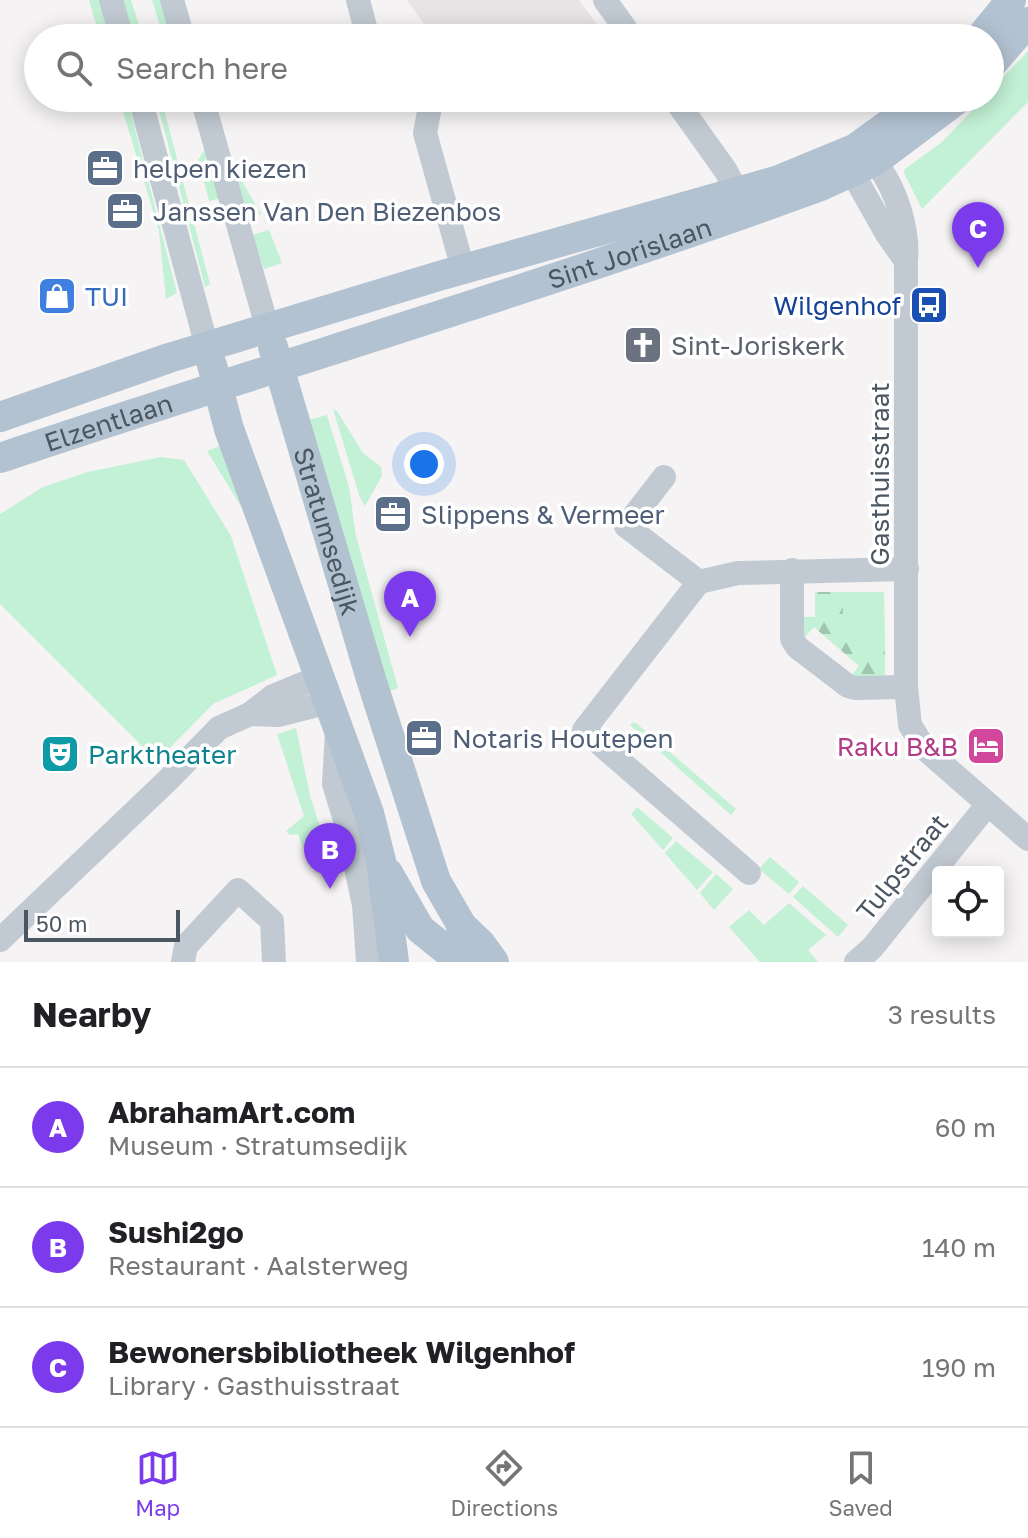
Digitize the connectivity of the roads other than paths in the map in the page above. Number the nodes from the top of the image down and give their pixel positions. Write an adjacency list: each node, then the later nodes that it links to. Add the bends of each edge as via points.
1 (111, 0): 7 (street)
2 (172, 0): 8 (street)
3 (358, 0): 9 (street)
4 (605, 0): 10 (street)
5 (1011, 0): 11 (main road)
6 (1028, 22): 12 (main road)
7 (118, 24)
8 (179, 24)
9 (364, 24)
10 (622, 24)
11 (991, 24)
12 (1004, 50)
13 (144, 112): 23 (street, Stratumsedijk)
14 (206, 112): 22 (street, Stratumsedijk)
15 (429, 112): 21 (street, via 425,133)
16 (683, 112): 20 (street)
17 (911, 112): 19 (main road, Sint Jorislaan)
18 (937, 112): 19 (main road, Sint Jorislaan)
19 (861, 160): 20 (main road, Sint Jorislaan, via 801,172); 29 (street, Gasthuisstraat, via 887,234 906,261)
20 (742, 202): 21 (main road, Sint Jorislaan); 24 (main road, Sint Jorislaan, via 471,307)
21 (463, 269): 22 (main road, Sint Jorislaan)
22 (268, 330): 23 (main road, Elzentlaan); 24 (main road, Stratumsedijk)
23 (207, 347): 25 (main road, Stratumsedijk); 26 (main road, Elzentlaan)
24 (278, 367): 25 (main road, Sint Jorislaan); 38 (main road, Stratumsedijk, via 436,881)
25 (218, 385): 27 (main road, Elzentlaan); 33 (main road, Stratumsedijk, via 229,429)
26 (0, 417)
27 (0, 458)
28 (664, 477): 31 (street, via 626,526)
29 (907, 569): 30 (street); 32 (street, Gasthuisstraat)
30 (792, 570): 31 (street); 32 (street, via 792,639 797,647 848,686)
31 (699, 582): 37 (street, via 584,730)
32 (906, 687): 34 (street, Gasthuisstraat, via 915,736)
33 (329, 701): 36 (main road, Stratumsedijk); 39 (street, via 273,696 219,728); 43 (street, via 334,784 364,905)
34 (988, 804): 35 (street, Gasthuisstraat); 46 (street, Tulpstraat)
35 (1024, 827)
36 (381, 861): 40 (main road, via 420,929); 44 (main road)
37 (749, 873)
38 (462, 926): 40 (main road); 45 (main road, Stratumsedijk)
39 (0, 940)
40 (458, 961)
41 (183, 962): 42 (street, via 186,946 238,890 272,921)
42 (274, 962)
43 (368, 962)
44 (394, 962)
45 (494, 962)
46 (856, 962)

